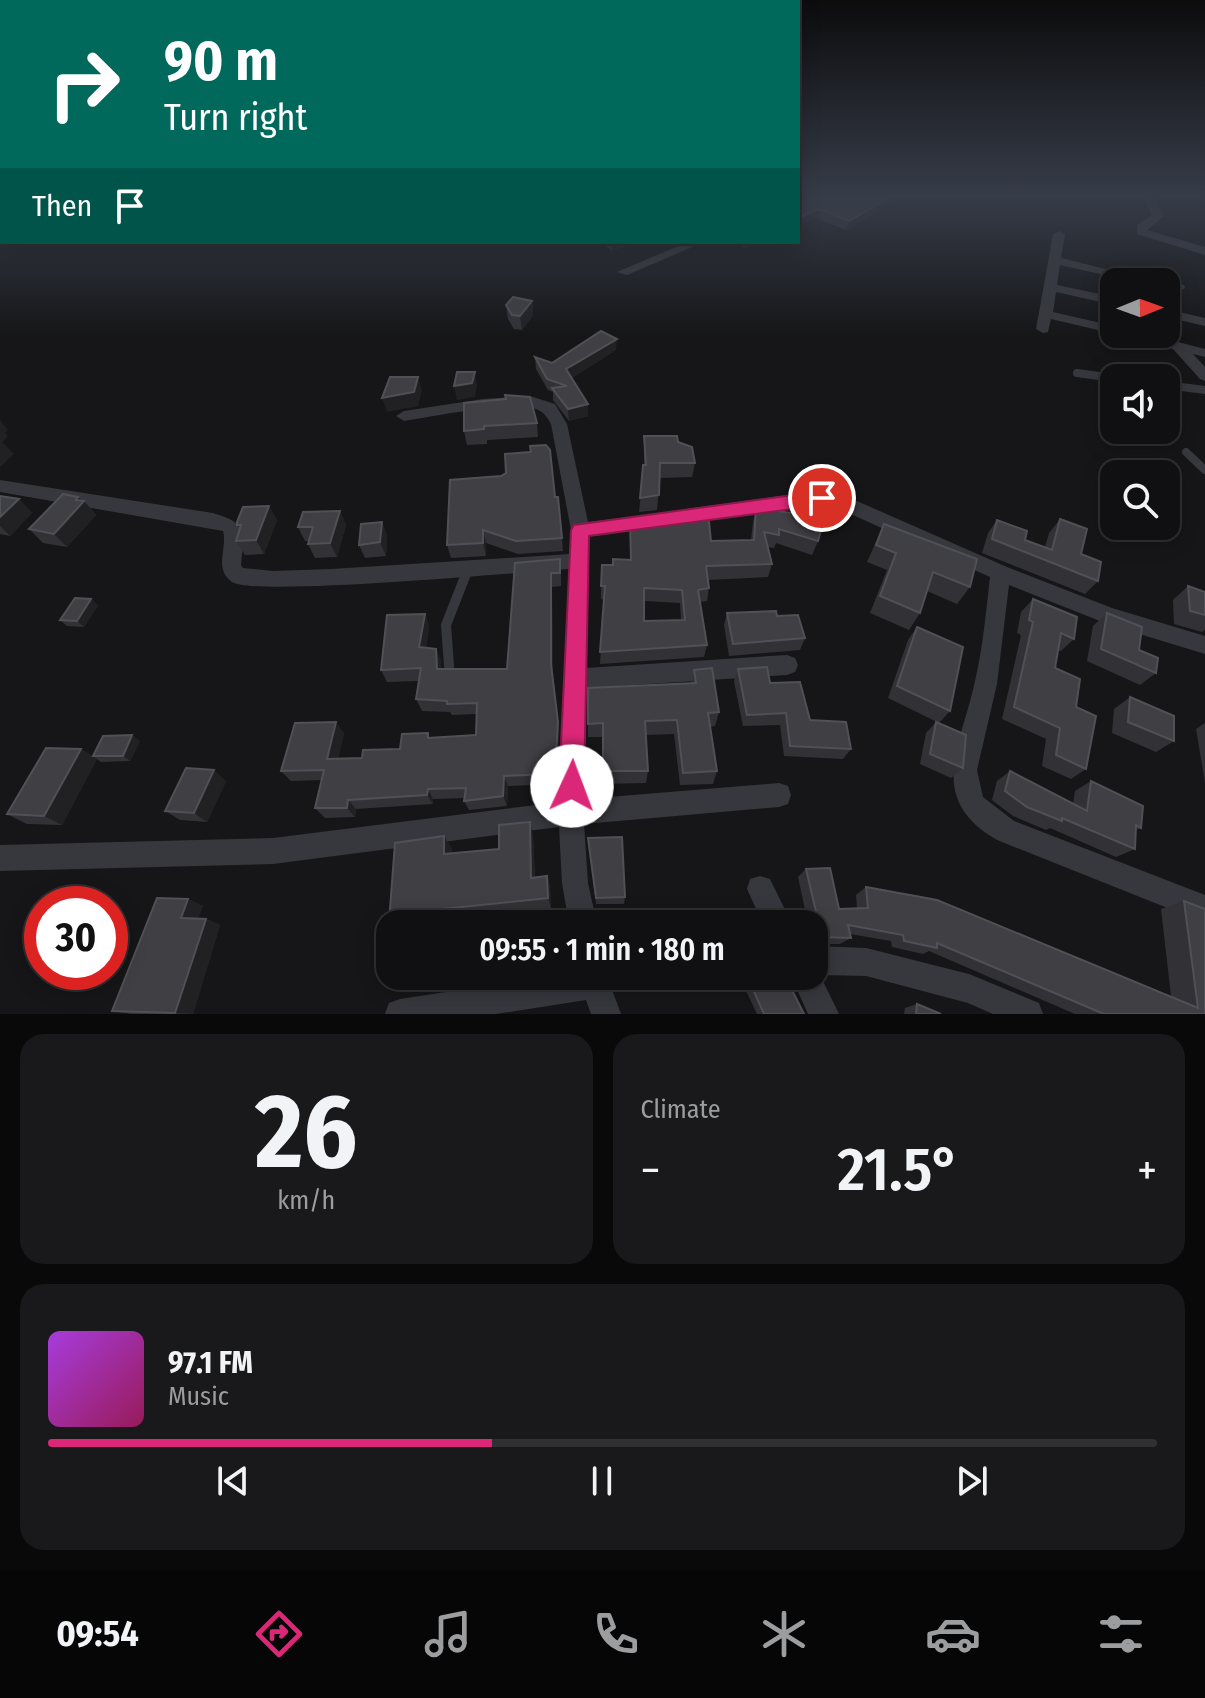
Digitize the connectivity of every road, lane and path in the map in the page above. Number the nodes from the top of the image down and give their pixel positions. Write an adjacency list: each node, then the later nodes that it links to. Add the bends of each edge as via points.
1 (1057, 242): 6 (street)
2 (1176, 242): 4 (street)
3 (693, 244): 9 (street)
4 (1205, 251)
5 (1117, 257): 7 (street)
6 (1054, 260): 8 (street); 10 (street)
7 (1117, 268)
8 (1100, 270)
9 (623, 272)
10 (1050, 287): 11 (street); 12 (street)
11 (1100, 298)
12 (1046, 314): 15 (street); 16 (street)
13 (1180, 316): 14 (street)
14 (1205, 322)
15 (1100, 327)
16 (1043, 329)
17 (1180, 346): 19 (street)
18 (1180, 348): 22 (street)
19 (1205, 353)
20 (1077, 373): 21 (lane)
21 (1100, 376)
22 (1205, 376)
23 (1180, 387): 24 (lane)
24 (1205, 390)
25 (404, 416): 29 (street, via 530,401 549,408 559,424)
26 (1186, 452): 27 (lane)
27 (1205, 470)
28 (0, 486): 31 (street, via 230,526 235,532 231,567 238,576 273,579)
29 (580, 530): 30 (street); 32 (street, via 829,498)
30 (579, 561): 31 (street); 36 (street)
31 (468, 569): 35 (lane, via 446,625)
32 (1000, 573): 33 (street, via 1110,616); 41 (street, via 986,684 966,762 971,802 984,818 1006,831)
33 (1205, 645)
34 (787, 665): 36 (street)
35 (449, 666)
36 (575, 679): 38 (street)
37 (779, 795): 38 (street)
38 (571, 813): 39 (street, via 273,851); 42 (street)
39 (0, 858)
40 (760, 889): 43 (street)
41 (1205, 909)
42 (580, 910)
43 (771, 910)
44 (828, 961): 51 (street, via 866,962 969,989)
45 (537, 990): 48 (street)
46 (598, 990): 49 (street)
47 (812, 990): 50 (street)
48 (400, 1014)
49 (606, 1014)
50 (824, 1014)
51 (1028, 1014)

